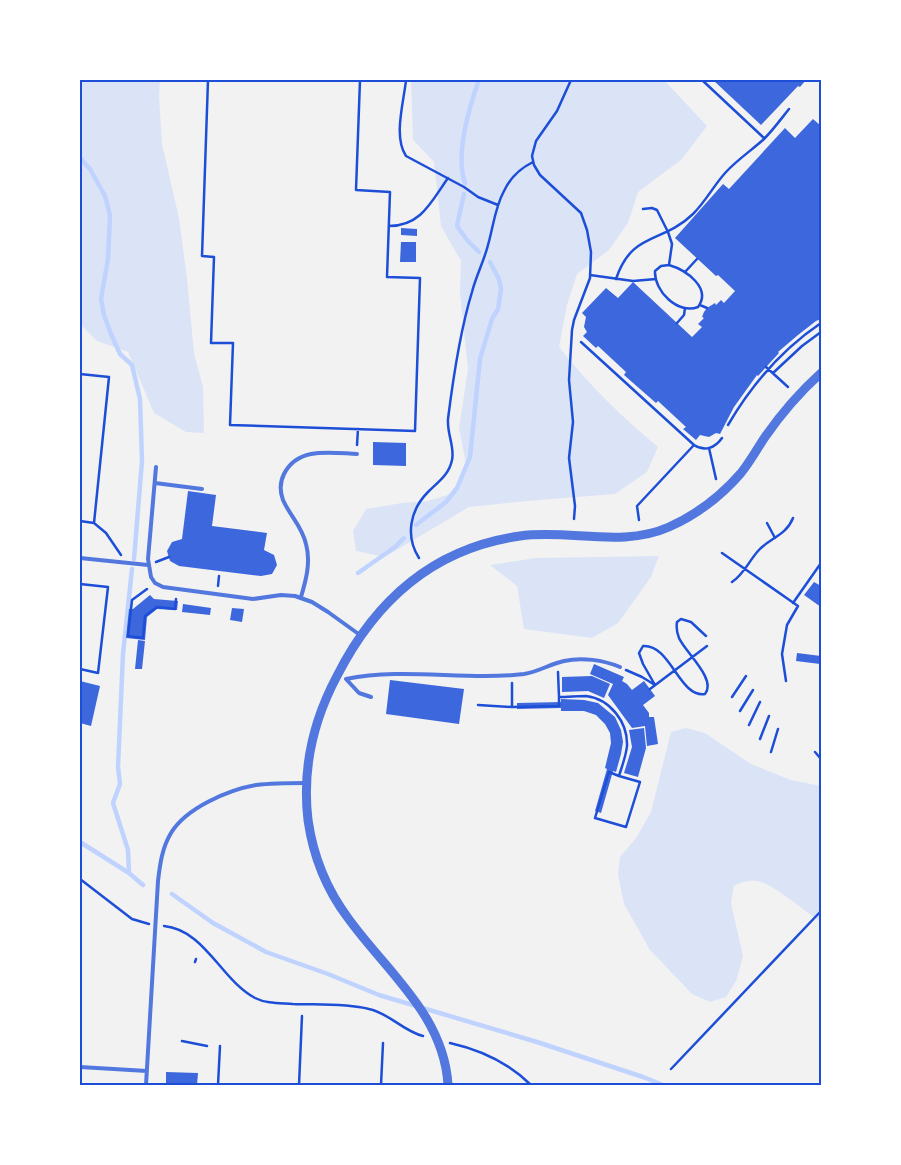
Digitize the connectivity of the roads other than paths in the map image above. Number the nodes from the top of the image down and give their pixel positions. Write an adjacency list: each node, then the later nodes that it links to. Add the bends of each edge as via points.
1 (821, 373): 9 (street, via 779,418 735,479 685,519 659,531 636,536 535,534 474,548 441,562 409,583 376,614)
2 (357, 454): 8 (lane, via 307,454 296,459 283,476 284,501 299,525 306,545 307,574)
3 (156, 467): 4 (lane)
4 (155, 483): 5 (lane); 7 (lane)
5 (202, 489)
6 (80, 558): 7 (lane)
7 (148, 565): 8 (lane, via 153,580 169,589 253,599 281,595)
8 (301, 597): 9 (lane)
9 (360, 635): 11 (street)
10 (620, 667): 11 (lane, via 598,660 572,660 536,671 511,674)
11 (342, 677): 12 (lane, via 358,693); 13 (street, via 316,723)
12 (371, 697)
13 (306, 784): 15 (lane, via 265,784 237,791 196,810 170,835 158,881); 17 (street, via 310,828 325,879 348,918 422,1009 436,1035)
14 (80, 1067): 15 (lane)
15 (147, 1071): 16 (lane)
16 (146, 1085)
17 (448, 1085)

